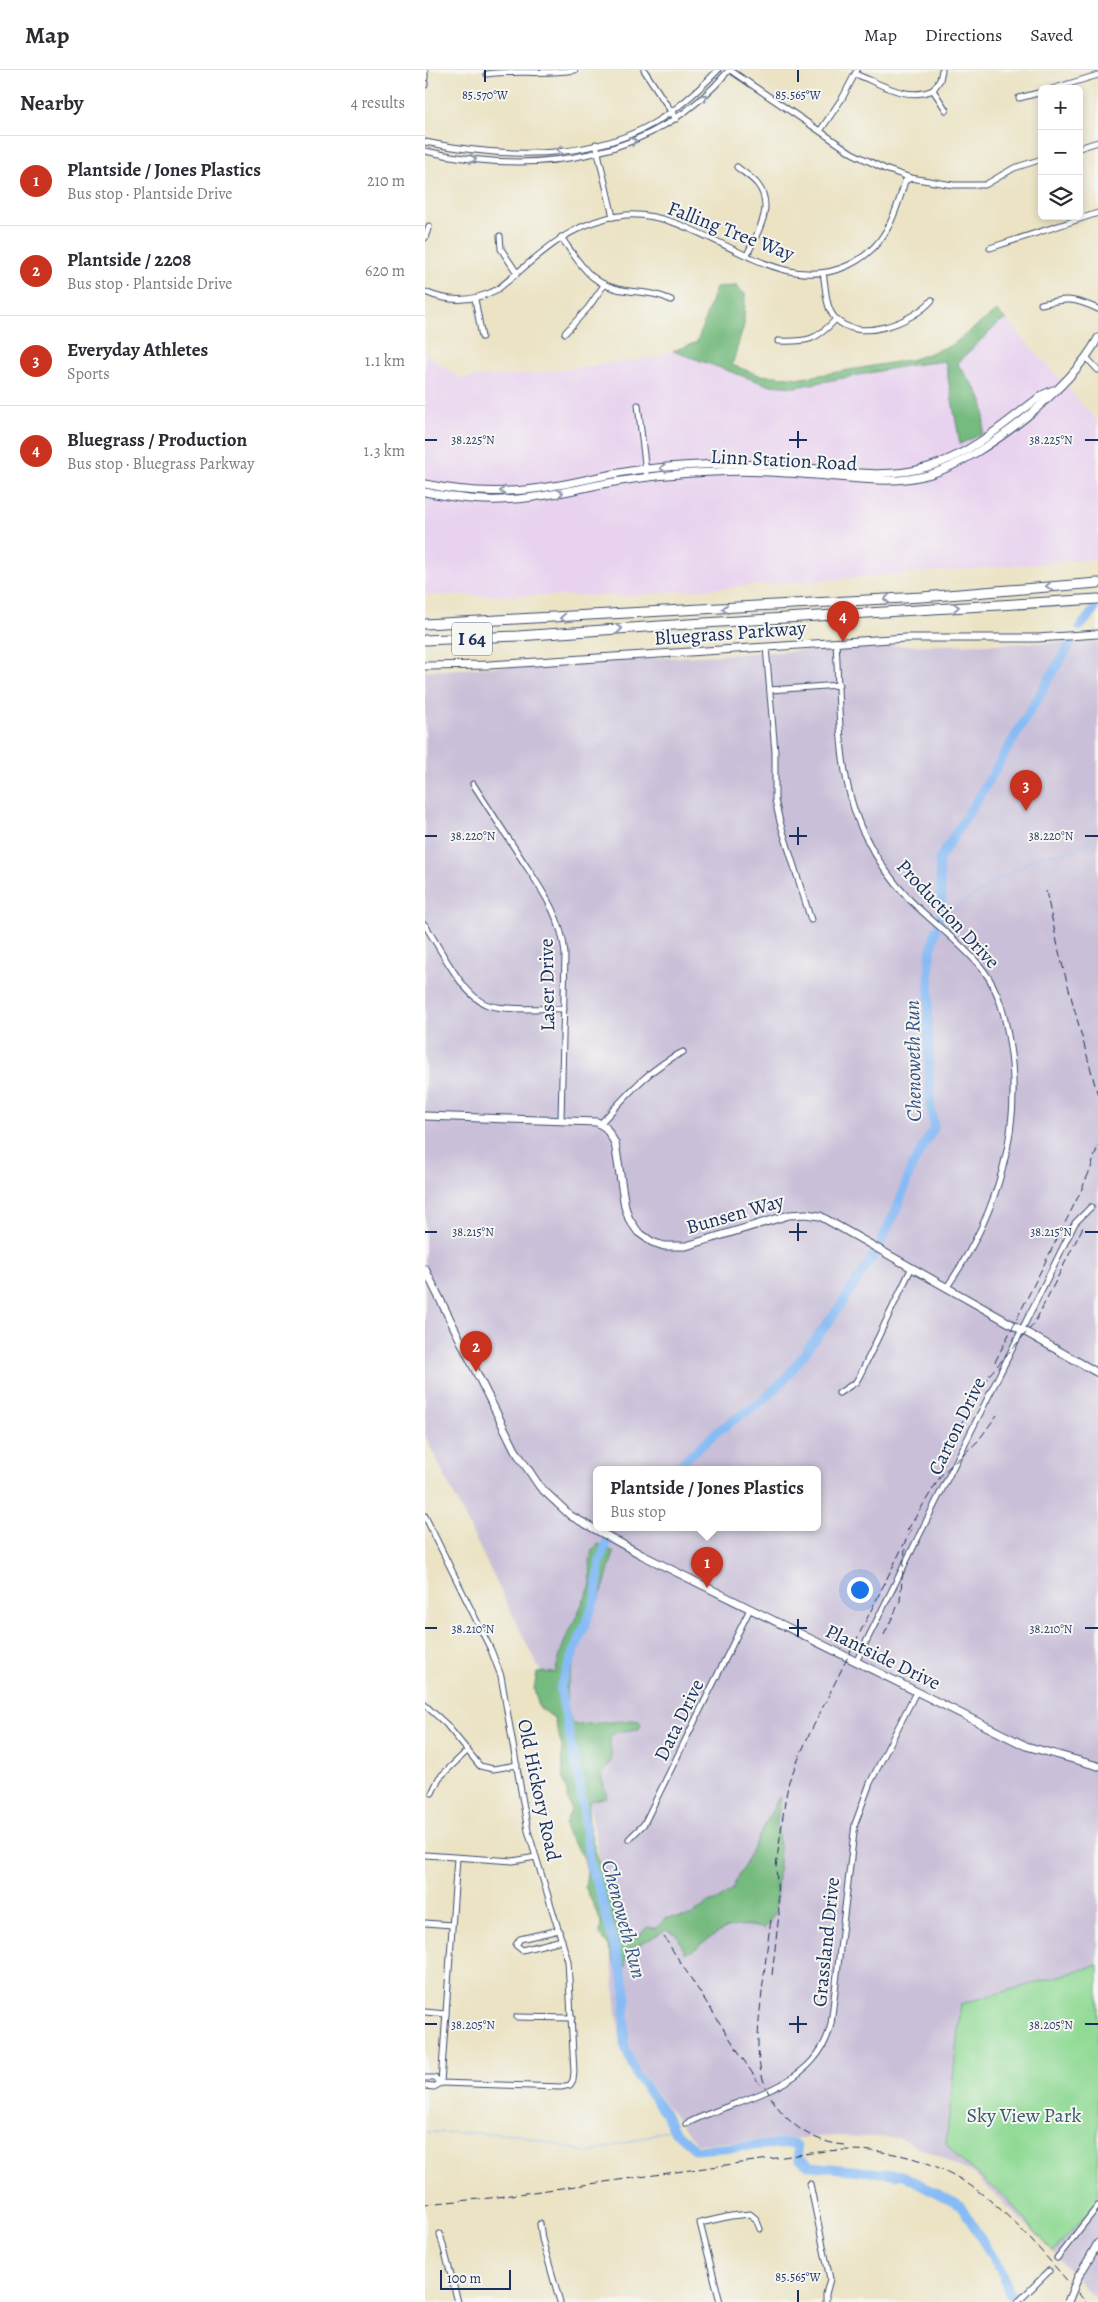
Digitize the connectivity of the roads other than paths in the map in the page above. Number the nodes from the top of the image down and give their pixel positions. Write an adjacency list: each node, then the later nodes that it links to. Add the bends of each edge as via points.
1 (425, 70): 10 (street)
2 (575, 70): 8 (street, via 541,73 509,70)
3 (645, 70): 16 (street)
4 (718, 70): 16 (street, via 695,94)
5 (729, 70): 17 (street, one-way to 5, via 708,94); 18 (street)
6 (942, 70): 12 (street)
7 (856, 72): 12 (street, via 902,92 926,93); 18 (street)
8 (487, 74)
9 (1098, 75): 11 (street)
10 (425, 78)
11 (1065, 85)
12 (933, 90): 15 (street)
13 (1038, 93): 14 (street)
14 (1019, 98)
15 (946, 110)
16 (671, 112): 17 (street); 21 (street, via 653,124)
17 (677, 119): 24 (street, one-way to 17, via 632,142)
18 (820, 131): 27 (street, via 863,159)
19 (425, 142): 21 (street, one-way to 19, via 561,150 495,152)
20 (1098, 142): 22 (street)
21 (596, 144): 24 (street)
22 (1083, 147)
23 (425, 151): 24 (street, one-way to 24, via 451,157 527,162)
24 (598, 153): 29 (street)
25 (1038, 161): 27 (street, via 1014,168 985,185 953,185)
26 (737, 167): 35 (street, via 757,184 765,201 764,215)
27 (911, 178): 37 (street, Falling Tree Way, via 905,181 893,220 878,244 857,261)
28 (1098, 212): 34 (street)
29 (613, 217): 32 (street, Falling Tree Way, via 584,225); 35 (street, Falling Tree Way, via 641,216 666,220)
30 (429, 226): 33 (street)
31 (500, 236): 36 (street, via 501,249)
32 (561, 237): 36 (street, Falling Tree Way); 38 (street, via 586,272)
33 (425, 238)
34 (990, 248)
35 (747, 255): 37 (street, Falling Tree Way, via 797,273)
36 (517, 273): 40 (street, Falling Tree Way, via 498,290)
37 (823, 273): 45 (street, via 829,306)
38 (604, 284): 41 (street); 46 (street)
39 (425, 292): 40 (street, Falling Tree Way, via 451,300)
40 (475, 299): 47 (street)
41 (671, 300)
42 (932, 300): 45 (street, via 908,319 869,330 854,329)
43 (1041, 304): 44 (street, via 1068,298)
44 (1098, 309)
45 (836, 319): 49 (street, via 808,341)
46 (565, 333)
47 (483, 337)
48 (1098, 338): 50 (street, Linn Station Road)
49 (778, 342)
50 (1086, 357): 51 (street); 52 (street, Linn Station Road)
51 (1098, 370)
52 (1055, 389): 54 (street, Linn Station Road, one-way to 54, via 1042,394 968,448 929,467 908,472 874,474 759,464); 55 (street, Linn Station Road, via 1024,418 972,454 931,474 909,479 873,481 758,471)
53 (638, 405): 54 (street)
54 (646, 469): 55 (street); 56 (street, Linn Station Road, one-way to 56, via 552,486 500,491)
55 (647, 477): 57 (street, Linn Station Road, one-way to 55, via 500,500)
56 (425, 484)
57 (425, 492)
58 (1098, 583): 60 (highway, I 64, one-way to 60, via 922,597)
59 (1098, 599): 62 (highway, I 64, one-way to 59)
60 (425, 624)
61 (1098, 634): 63 (street, Bluegrass Parkway, via 1028,638 906,638)
62 (425, 640)
63 (836, 643): 64 (street, Bluegrass Parkway); 66 (street, Production Drive)
64 (766, 647): 65 (street, Bluegrass Parkway, via 489,665); 67 (street)
65 (425, 666)
66 (839, 685): 67 (street); 79 (street, Production Drive, via 844,768 865,834 900,889 984,971 996,993 1006,1024 1014,1092 1007,1155 984,1222)
67 (770, 690): 69 (street, via 775,800)
68 (473, 784): 71 (street, Laser Drive, via 557,918 563,933 565,954)
69 (811, 920)
70 (425, 925): 71 (street, via 477,1000 492,1006)
71 (564, 1009): 74 (street, Laser Drive)
72 (683, 1052): 75 (street, via 661,1065)
73 (425, 1116): 74 (street)
74 (561, 1120): 75 (street)
75 (600, 1124): 77 (street, Bunsen Way, via 615,1143 629,1219 638,1232 652,1242 686,1246 782,1217 805,1214 826,1218)
76 (1091, 1207): 80 (street, Carton Drive, via 1075,1222)
77 (912, 1267): 79 (street, Bunsen Way); 82 (street, via 856,1382)
78 (425, 1269): 84 (street, Plantside Drive, via 527,1469 556,1504)
79 (947, 1287): 80 (street, Bunsen Way)
80 (1021, 1330): 81 (street, Bunsen Way); 87 (street, Carton Drive)
81 (1098, 1372)
82 (839, 1393)
83 (425, 1516): 91 (street, Old Hickory Road, via 497,1664)
84 (593, 1531)
85 (593, 1531): 86 (street, Plantside Drive)
86 (750, 1610): 87 (street, Plantside Drive); 94 (street, Data Drive, via 647,1817)
87 (856, 1662): 88 (street, Plantside Drive)
88 (916, 1692): 92 (street, Plantside Drive, via 1026,1746); 109 (street, Grassland Drive, via 870,1783 855,1824 831,2024 820,2054 791,2079)
89 (425, 1705): 90 (street)
90 (467, 1751): 91 (street, via 486,1769); 93 (street, via 439,1778)
91 (517, 1765): 96 (street, Old Hickory Road)
92 (1098, 1766)
93 (432, 1793)
94 (629, 1839)
95 (425, 1855): 97 (street)
96 (536, 1857): 97 (street, via 513,1861); 100 (street, Old Hickory Road)
97 (457, 1858): 99 (street)
98 (425, 1923): 99 (street)
99 (453, 1925): 103 (street)
100 (559, 1930): 101 (street, Old Hickory Road); 101 (street, via 520,1939 516,1945 522,1950)
101 (561, 1940): 105 (street, Old Hickory Road, via 569,1971)
102 (425, 2012): 103 (street)
103 (446, 2014): 107 (street)
104 (517, 2017): 105 (street)
105 (572, 2018): 107 (street, Old Hickory Road, via 574,2072 568,2086)
106 (425, 2078): 107 (street, via 435,2078)
107 (441, 2083): 108 (street, via 434,2087)
108 (425, 2086)
109 (685, 2124)
110 (810, 2184): 122 (street, via 830,2279)
111 (1098, 2206): 116 (street)
112 (540, 2224): 120 (street)
113 (761, 2229): 121 (street, via 757,2219 750,2214 700,2223)
114 (439, 2234): 119 (street)
115 (1098, 2243): 123 (street, bridge)
116 (1057, 2258)
117 (1049, 2271): 118 (street)
118 (1020, 2300)
119 (458, 2302)
120 (560, 2302)
121 (720, 2302)
122 (826, 2302)
123 (1068, 2302)

